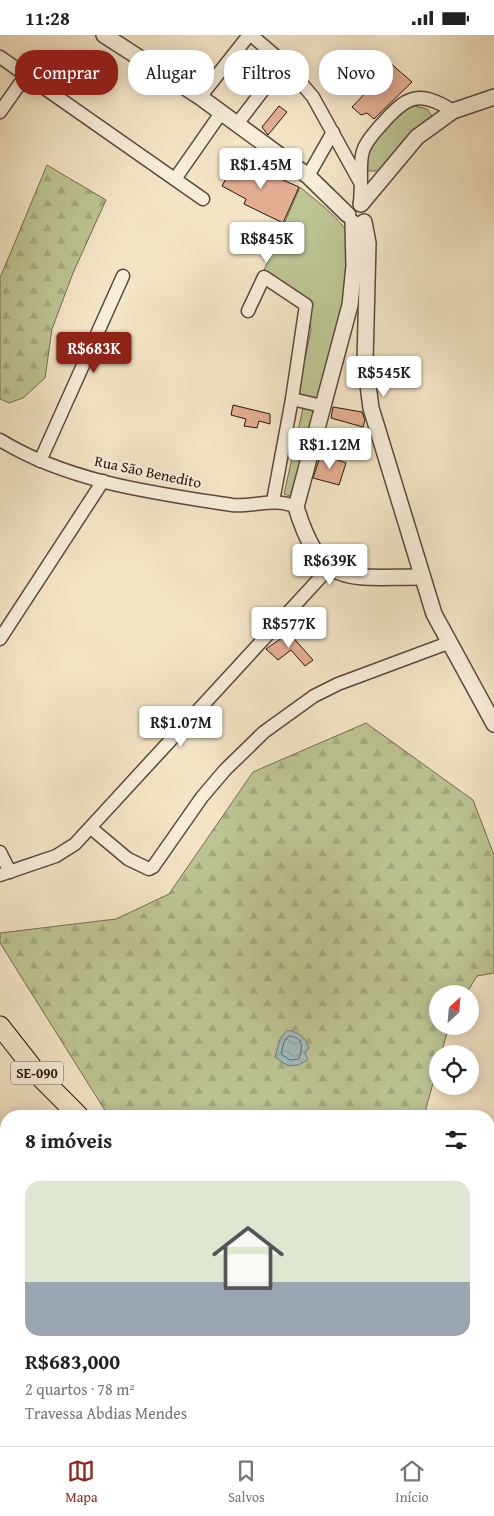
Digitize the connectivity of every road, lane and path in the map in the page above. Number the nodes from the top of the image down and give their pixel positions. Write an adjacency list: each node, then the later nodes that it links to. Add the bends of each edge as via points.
1 (104, 35): 10 (street)
2 (250, 35): 3 (street); 10 (street)
3 (268, 50)
4 (0, 57): 5 (street)
5 (15, 67)
6 (15, 91): 13 (street)
7 (309, 91): 16 (street)
8 (55, 95): 18 (street)
9 (259, 95): 15 (street)
10 (200, 97): 14 (street)
11 (494, 97): 12 (street)
12 (453, 111): 19 (street, via 440,103 416,97 402,102 368,140 363,151); 21 (street, via 406,148 376,189 374,203)
13 (0, 112)
14 (221, 113): 15 (street); 18 (street)
15 (237, 124): 17 (street)
16 (333, 132): 17 (street); 19 (street)
17 (308, 176): 21 (street)
18 (175, 179): 20 (street)
19 (361, 184): 21 (street)
20 (203, 199)
21 (358, 212): 25 (street, via 350,305); 32 (street, via 368,243 365,303 367,387 379,439)
22 (123, 276): 27 (street)
23 (248, 311): 24 (street, via 264,277 306,305)
24 (292, 399): 25 (street); 29 (street)
25 (322, 406): 30 (street)
26 (0, 440): 27 (street, Rua São Benedito)
27 (40, 461): 28 (street, Rua São Benedito)
28 (104, 481): 29 (street, Rua São Benedito, via 232,505 250,506); 33 (street)
29 (272, 501): 30 (street, Rua São Benedito)
30 (296, 507): 31 (street, via 303,530 317,555)
31 (329, 568): 32 (street, via 357,577); 36 (street)
32 (421, 577): 34 (street)
33 (0, 639)
34 (448, 643): 35 (street); 36 (street, via 338,684 314,696 264,732 202,797 153,867 149,869 138,865)
35 (494, 724)
36 (91, 828): 38 (street, via 56,857)
37 (0, 852): 38 (street)
38 (5, 873)
39 (0, 1026): 40 (main road, SE-090, via 40,1077)
40 (73, 1110)

